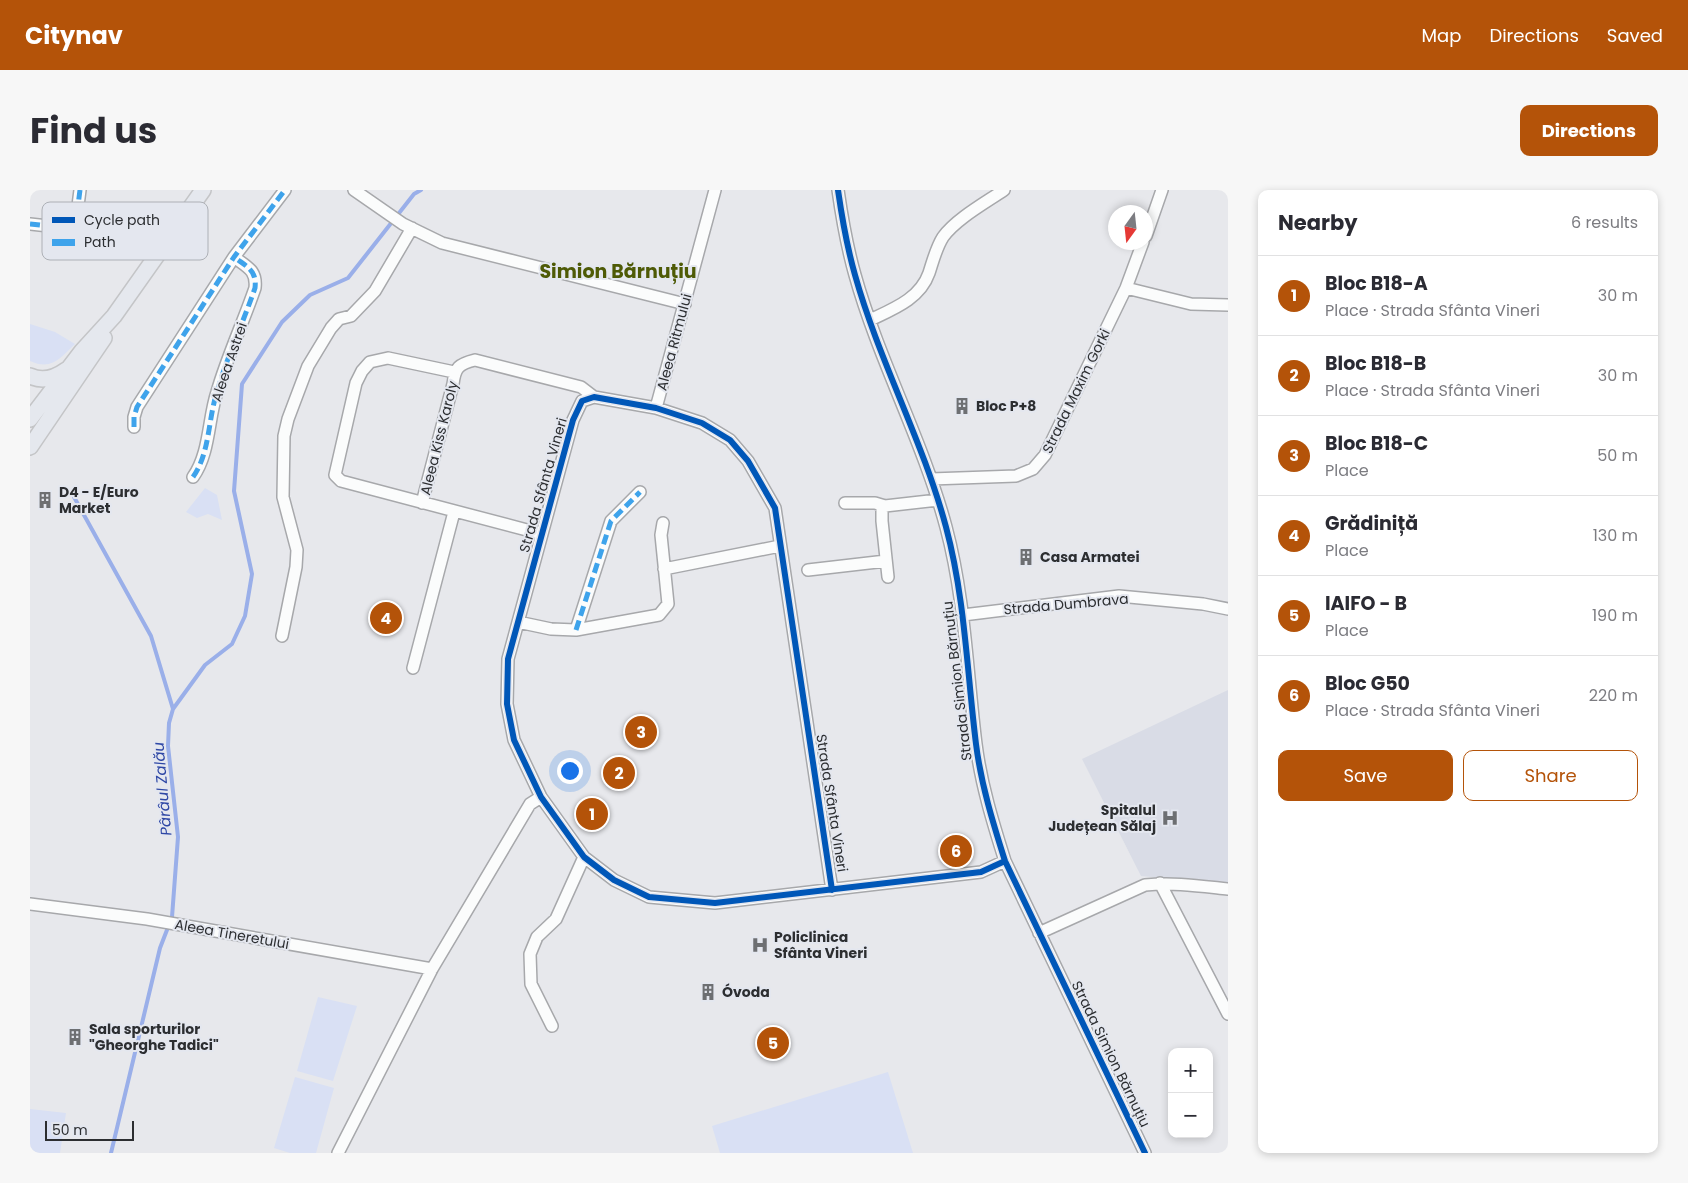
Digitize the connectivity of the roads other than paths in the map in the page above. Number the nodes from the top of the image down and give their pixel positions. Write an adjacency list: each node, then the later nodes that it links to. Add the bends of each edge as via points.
1 (203, 190): 8 (main road)
2 (286, 190): 12 (street)
3 (354, 190): 10 (street)
4 (715, 190): 15 (street, Aleea Ritmului)
5 (838, 190): 18 (street, Strada Simion Bărnuțiu, via 855,275)
6 (1004, 190): 18 (street, via 944,236 923,287 915,295)
7 (1162, 190): 9 (street)
8 (195, 202)
9 (1153, 216)
10 (408, 226): 15 (street, via 442,243); 46 (street, via 375,291 351,316 339,319 330,328 308,366 288,419 284,436 283,497 297,550)
11 (1140, 250): 14 (street, Strada Maxim Gorki)
12 (234, 257): 25 (street, via 137,407); 27 (street, Aleea Astrei, via 254,272 255,288 218,386 201,462)
13 (154, 260): 17 (main road)
14 (1126, 288): 16 (street, via 1191,304); 28 (street, Strada Maxim Gorki, via 1045,455 1033,469 1016,476)
15 (684, 304): 23 (street, Aleea Ritmului)
16 (1228, 305)
17 (114, 316): 19 (main road); 26 (main road, via 91,360)
18 (870, 320): 28 (street, Strada Simion Bărnuțiu)
19 (71, 365): 21 (main road, via 59,375 46,379); 24 (main road)
20 (454, 372): 22 (street, Aleea Kiss Karoly, via 462,364 476,360 581,387); 31 (street, Aleea Kiss Karoly); 31 (street, via 388,358 370,362 356,383 335,475 341,481)
21 (30, 376)
22 (594, 397): 23 (street, Strada Sfânta Vineri); 36 (street, Strada Sfânta Vineri, via 582,401 573,420)
23 (656, 408): 37 (street, Strada Sfânta Vineri, via 702,423 730,440 748,461 774,508)
24 (30, 419)
25 (134, 427)
26 (32, 444)
27 (194, 477)
28 (931, 479): 30 (street, Strada Simion Bărnuțiu)
29 (640, 492): 45 (street, via 611,521)
30 (938, 500): 33 (street); 43 (street, Strada Simion Bărnuțiu)
31 (422, 503): 34 (street)
32 (845, 503): 33 (street)
33 (885, 506): 38 (street, via 881,514)
34 (454, 512): 36 (street); 47 (street)
35 (664, 523): 39 (street, via 661,534)
36 (542, 534): 44 (street, Strada Sfânta Vineri)
37 (780, 546): 39 (street); 53 (street, Strada Sfânta Vineri)
38 (886, 561): 40 (street); 41 (street)
39 (664, 569): 45 (street, via 668,604 659,615)
40 (808, 570)
41 (888, 577)
42 (1228, 609): 43 (street, Strada Dumbrava, via 1119,596)
43 (963, 614): 50 (street, Strada Simion Bărnuțiu, via 976,746)
44 (518, 622): 45 (street); 48 (street, Strada Sfânta Vineri, via 508,658 507,704 514,740)
45 (576, 630)
46 (282, 636)
47 (413, 668)
48 (541, 796): 49 (street, Strada Sfânta Vineri); 56 (street, via 530,804)
49 (584, 857): 53 (street, Strada Sfânta Vineri, via 614,880 649,897 715,903); 58 (street, via 556,919 536,937 530,954 531,984)
50 (1005, 861): 53 (street, Strada Sfânta Vineri, via 981,872); 55 (street, Strada Simion Bărnuțiu)
51 (1160, 883): 52 (street); 55 (street, via 1145,885); 57 (street)
52 (1228, 889)
53 (832, 890)
54 (30, 904): 56 (street, Aleea Tineretului, via 147,919)
55 (1039, 933): 60 (street, Strada Simion Bărnuțiu)
56 (432, 969): 59 (street)
57 (1228, 1014)
58 (552, 1026)
59 (338, 1153)
60 (1145, 1153)

